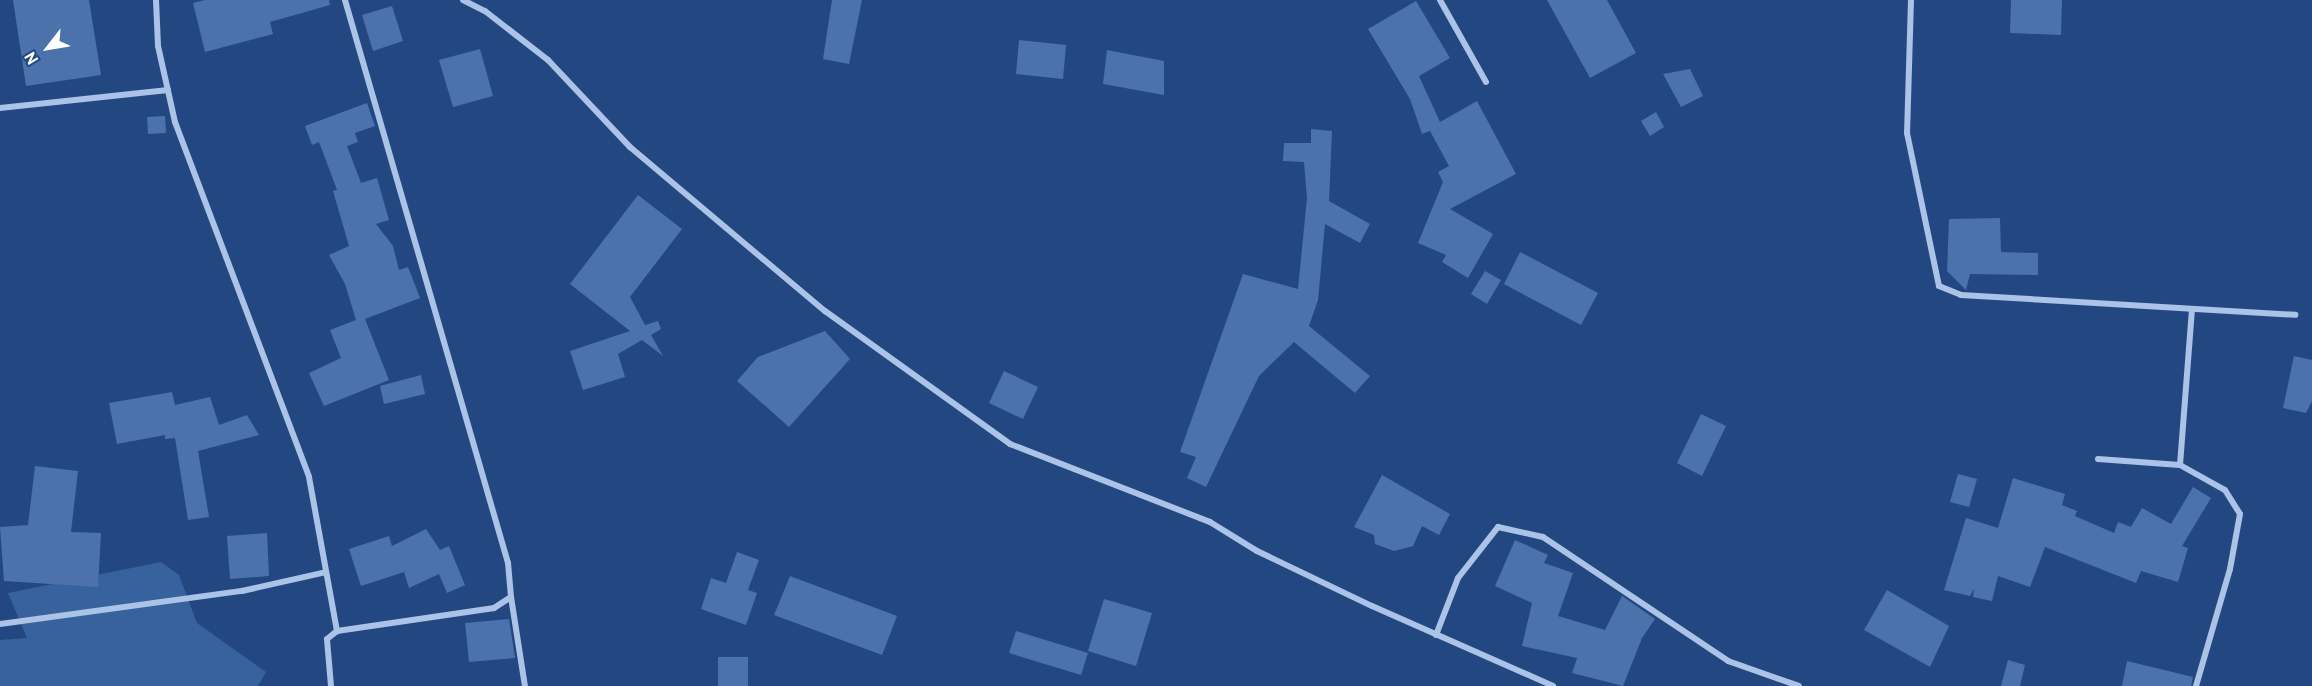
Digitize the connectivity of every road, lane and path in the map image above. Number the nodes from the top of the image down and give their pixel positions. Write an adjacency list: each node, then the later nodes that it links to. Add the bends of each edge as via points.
1 (156, 0): 7 (street, via 158,46)
2 (345, 0): 14 (street, via 508,563)
3 (463, 0): 17 (street, via 485,11 548,60 630,147 749,249 958,411 1010,444 1210,522 1257,551)
4 (1440, 0): 6 (street)
5 (1911, 0): 9 (street, via 1907,133 1939,286 1961,295)
6 (1486, 82)
7 (168, 90): 8 (street); 13 (street, via 175,122 309,477)
8 (0, 108)
9 (2192, 309): 10 (street); 12 (street)
10 (2295, 315)
11 (2098, 459): 12 (street)
12 (2180, 465): 22 (street, via 2225,490 2240,514 2230,569)
13 (326, 572): 15 (street, via 242,591); 16 (street)
14 (511, 597): 16 (street, via 494,608); 19 (street)
15 (0, 624)
16 (337, 632): 18 (street, via 327,639)
17 (1436, 635): 20 (street); 21 (street, via 1458,578 1498,526 1543,537 1728,662)
18 (332, 686)
19 (525, 686)
20 (1553, 686)
21 (1799, 686)
22 (2196, 686)

